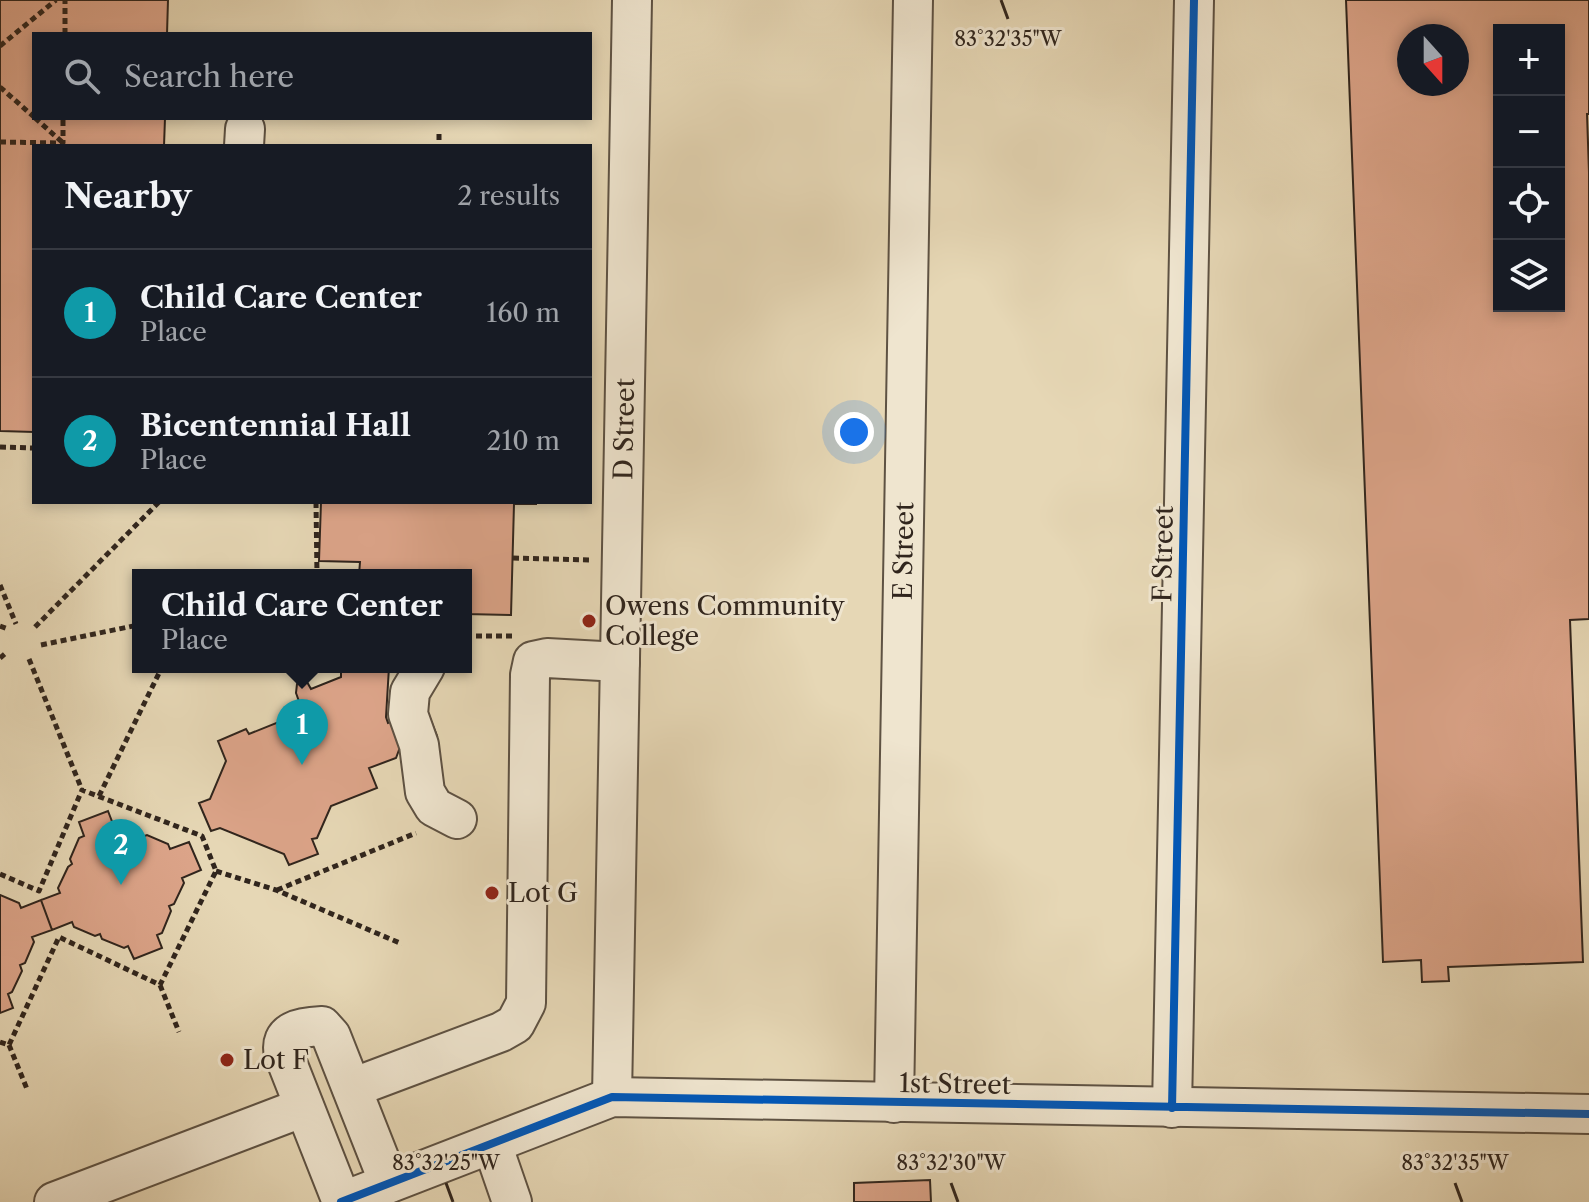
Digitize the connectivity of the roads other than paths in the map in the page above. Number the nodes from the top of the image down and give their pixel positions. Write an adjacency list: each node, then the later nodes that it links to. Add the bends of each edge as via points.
1 (632, 0): 4 (street, D Street)
2 (913, 0): 9 (street, E Street)
3 (1194, 0): 11 (street, F Street)
4 (620, 662): 7 (street, via 533,661 526,1003 515,1024); 8 (street, D Street)
5 (421, 673): 6 (street, via 410,692 408,714 419,745 425,792)
6 (441, 824)
7 (352, 1088): 10 (street, via 327,1028 298,1027 282,1045); 14 (street)
8 (612, 1097): 9 (street, 1st Street); 13 (street, 1st Street)
9 (894, 1103): 11 (street, 1st Street)
10 (304, 1107): 14 (street); 15 (street)
11 (1172, 1108): 12 (street, 1st Street)
12 (1589, 1114)
13 (492, 1144): 14 (street, 1st Street); 16 (street)
14 (361, 1196)
15 (54, 1202)
16 (512, 1202)

